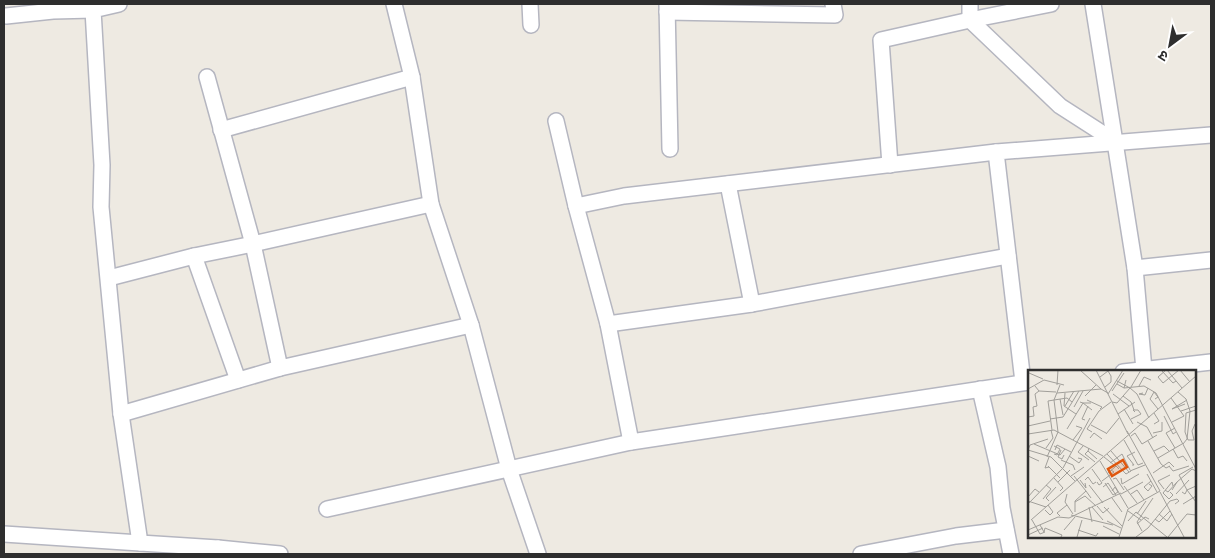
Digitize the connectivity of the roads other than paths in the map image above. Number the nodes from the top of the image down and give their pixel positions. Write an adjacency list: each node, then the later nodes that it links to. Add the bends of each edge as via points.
1 (119, 4): 9 (street)
2 (394, 4): 14 (street)
3 (530, 4): 12 (street)
4 (833, 4): 8 (street, via 835,15)
5 (970, 4): 11 (street)
6 (1051, 4): 11 (street)
7 (1093, 4): 18 (street)
8 (667, 8): 19 (street)
9 (93, 10): 10 (street); 30 (street, via 102,165 101,207)
10 (5, 12)
11 (970, 20): 18 (street, via 1060,106); 21 (street, via 881,40)
12 (531, 25)
13 (207, 77): 16 (street)
14 (412, 78): 16 (street); 23 (street)
15 (556, 121): 24 (street)
16 (221, 130): 25 (street)
17 (1211, 135): 18 (street)
18 (1116, 142): 20 (street); 29 (street)
19 (670, 149)
20 (996, 152): 21 (street); 27 (street)
21 (890, 165): 22 (street)
22 (728, 184): 24 (street, via 624,196); 31 (street)
23 (431, 204): 25 (street); 33 (street)
24 (576, 206): 32 (street)
25 (253, 244): 26 (street); 35 (street)
26 (194, 256): 30 (street); 37 (street)
27 (1008, 256): 31 (street); 38 (street)
28 (1211, 260): 29 (street)
29 (1135, 268): 36 (street)
30 (109, 278): 40 (street)
31 (752, 304): 32 (street)
32 (608, 324): 41 (street)
33 (471, 325): 35 (street); 42 (street)
34 (1211, 362): 36 (street)
35 (280, 368): 37 (street)
36 (1144, 370)
37 (238, 380): 40 (street)
38 (1026, 382): 39 (street)
39 (980, 388): 41 (street); 44 (street, via 998,467)
40 (120, 414): 46 (street)
41 (631, 442): 42 (street)
42 (509, 469): 43 (street); 49 (street)
43 (327, 509)
44 (1006, 530): 50 (street); 51 (street)
45 (4, 534): 46 (street)
46 (140, 543): 47 (street)
47 (218, 551): 48 (street)
48 (280, 554)
49 (538, 554)
50 (861, 554)
51 (1011, 554)

